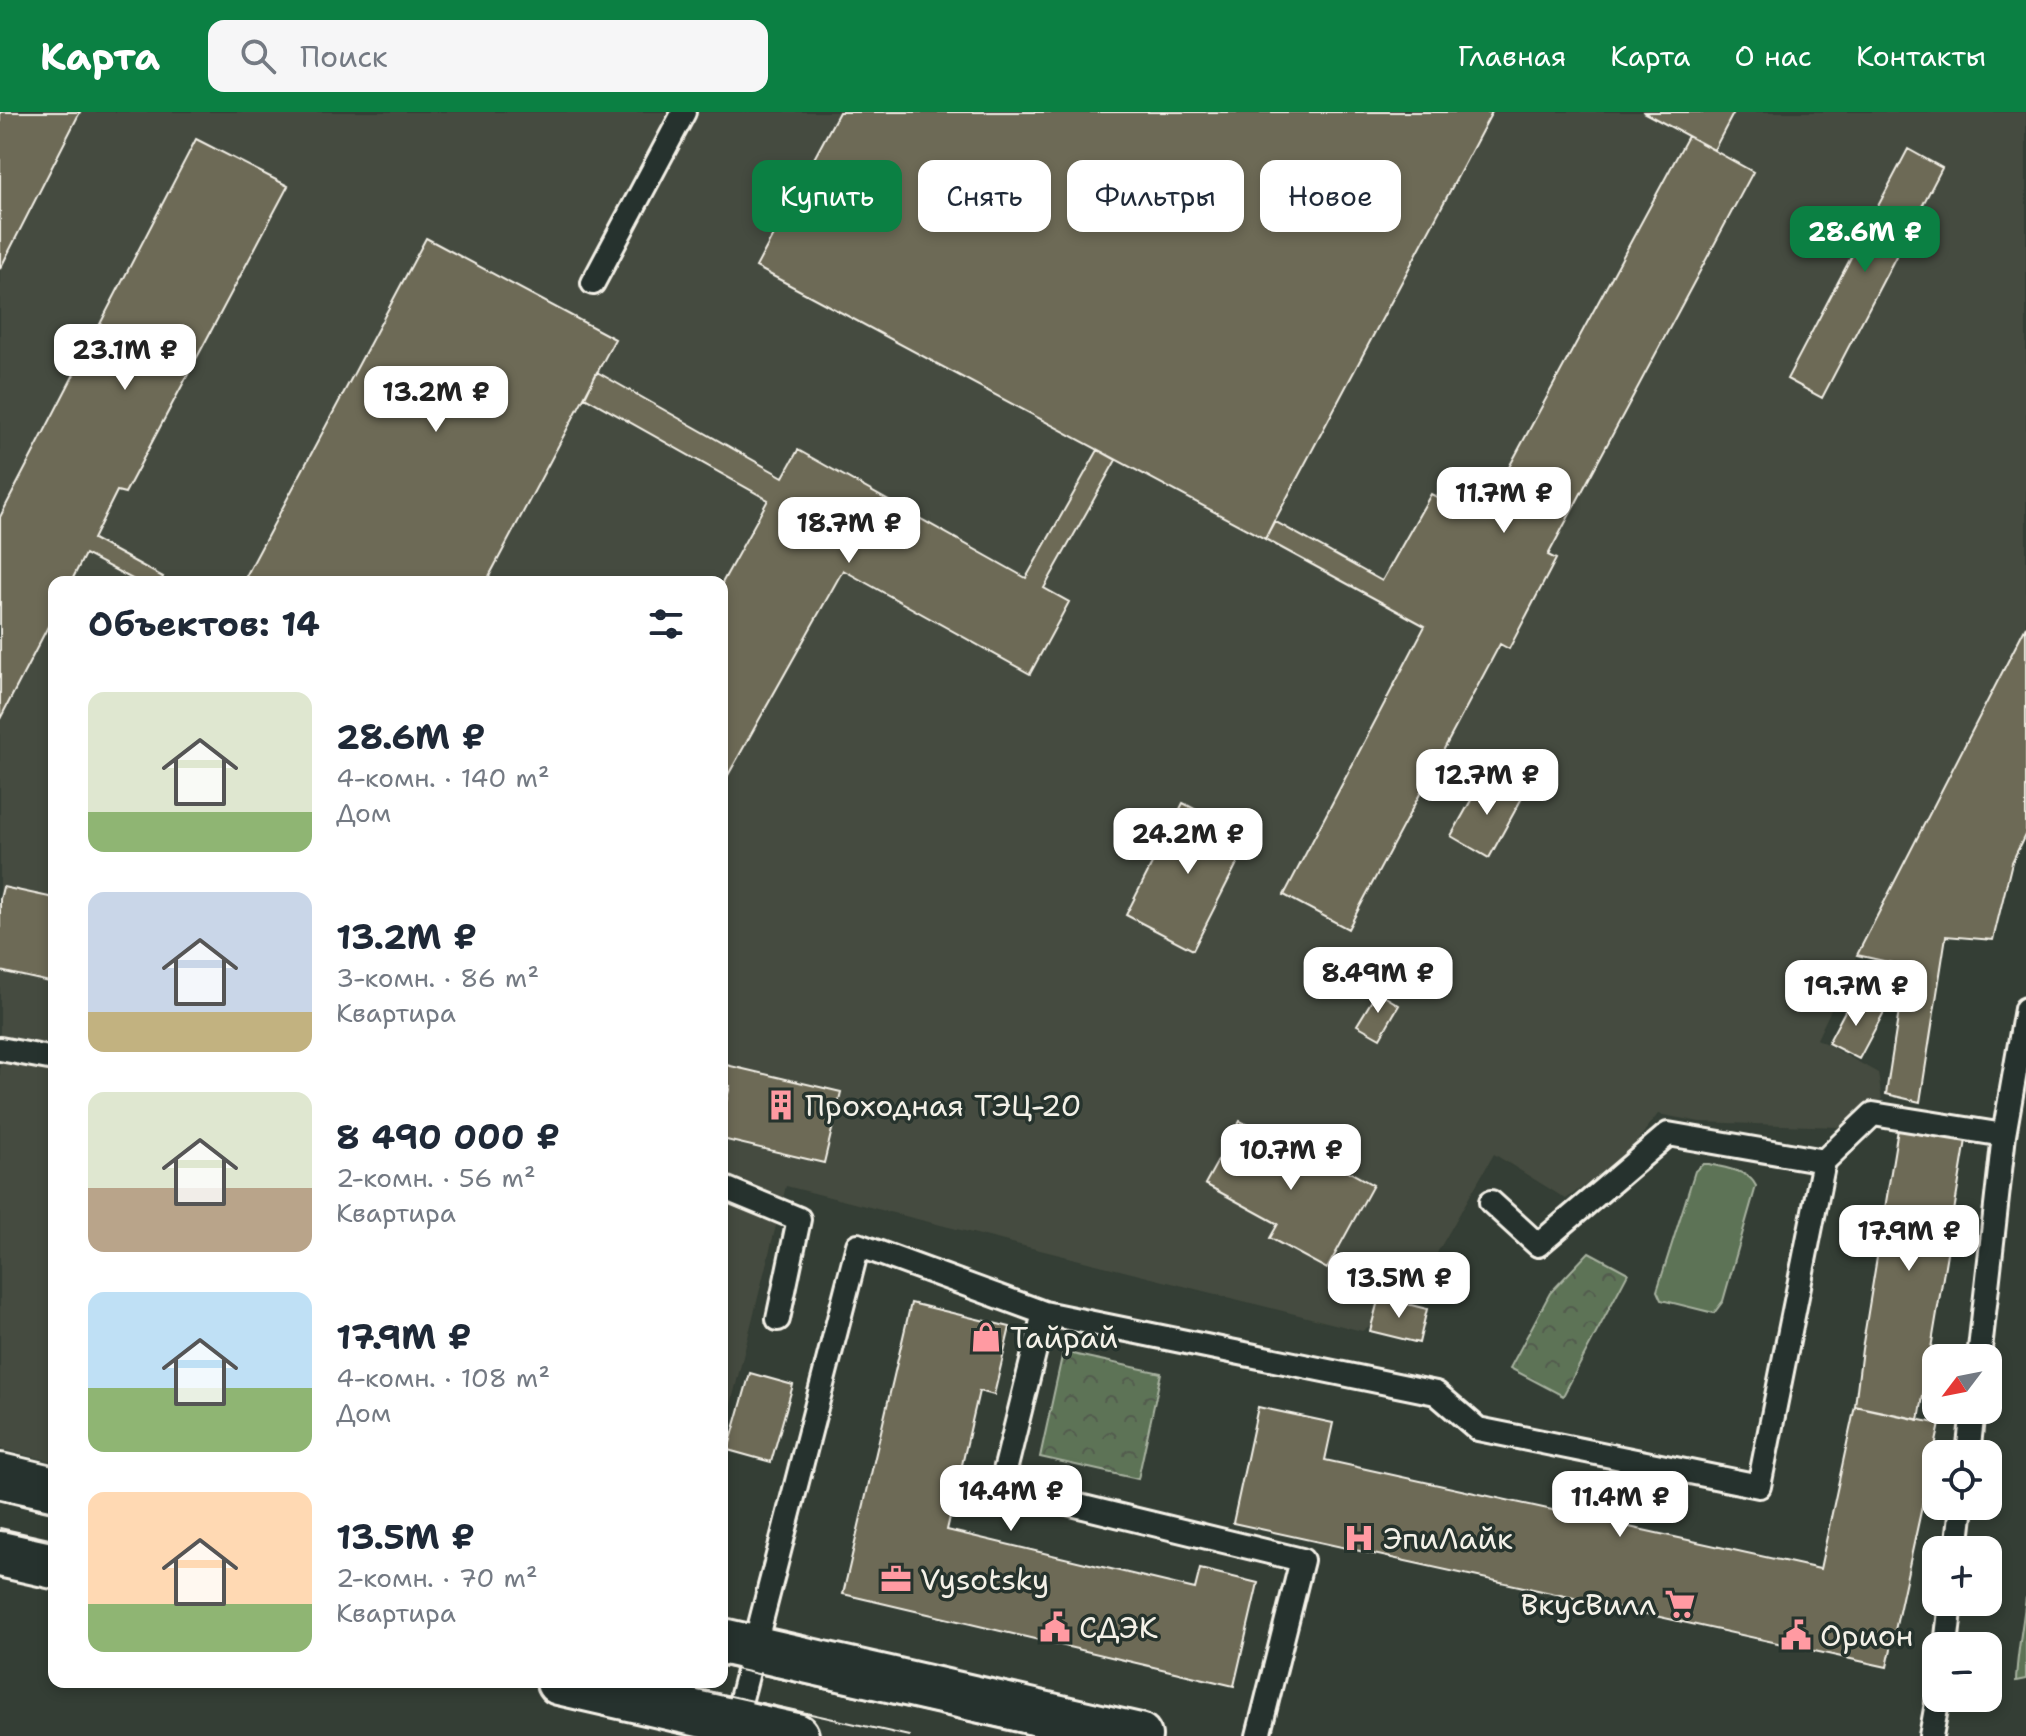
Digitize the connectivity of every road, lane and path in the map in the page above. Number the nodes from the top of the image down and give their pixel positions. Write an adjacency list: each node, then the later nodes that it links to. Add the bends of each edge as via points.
1 (684, 112): 2 (lane)
2 (593, 283)
3 (2026, 1009): 6 (lane)
4 (0, 1049): 5 (lane)
5 (48, 1058)
6 (2004, 1135): 7 (lane, via 1873,1114); 12 (lane)
7 (1824, 1161): 9 (lane, via 1668,1134 1538,1245); 10 (lane, via 1759,1486 1478,1429 1436,1393)
8 (728, 1189): 11 (lane, via 799,1219)
9 (1491, 1202)
10 (1044, 1313): 17 (lane, via 858,1245); 24 (lane, via 1001,1487 1302,1560)
11 (778, 1319)
12 (1981, 1344)
13 (0, 1476): 14 (main road)
14 (48, 1488)
15 (0, 1554): 16 (main road)
16 (48, 1565)
17 (738, 1645): 21 (lane); 23 (main road)
18 (585, 1688): 21 (main road)
19 (1935, 1712): 25 (lane)
20 (1946, 1712): 26 (lane)
21 (735, 1722): 22 (main road)
22 (796, 1736)
23 (1139, 1736)
24 (1258, 1736)
25 (1931, 1736)
26 (1949, 1736)

